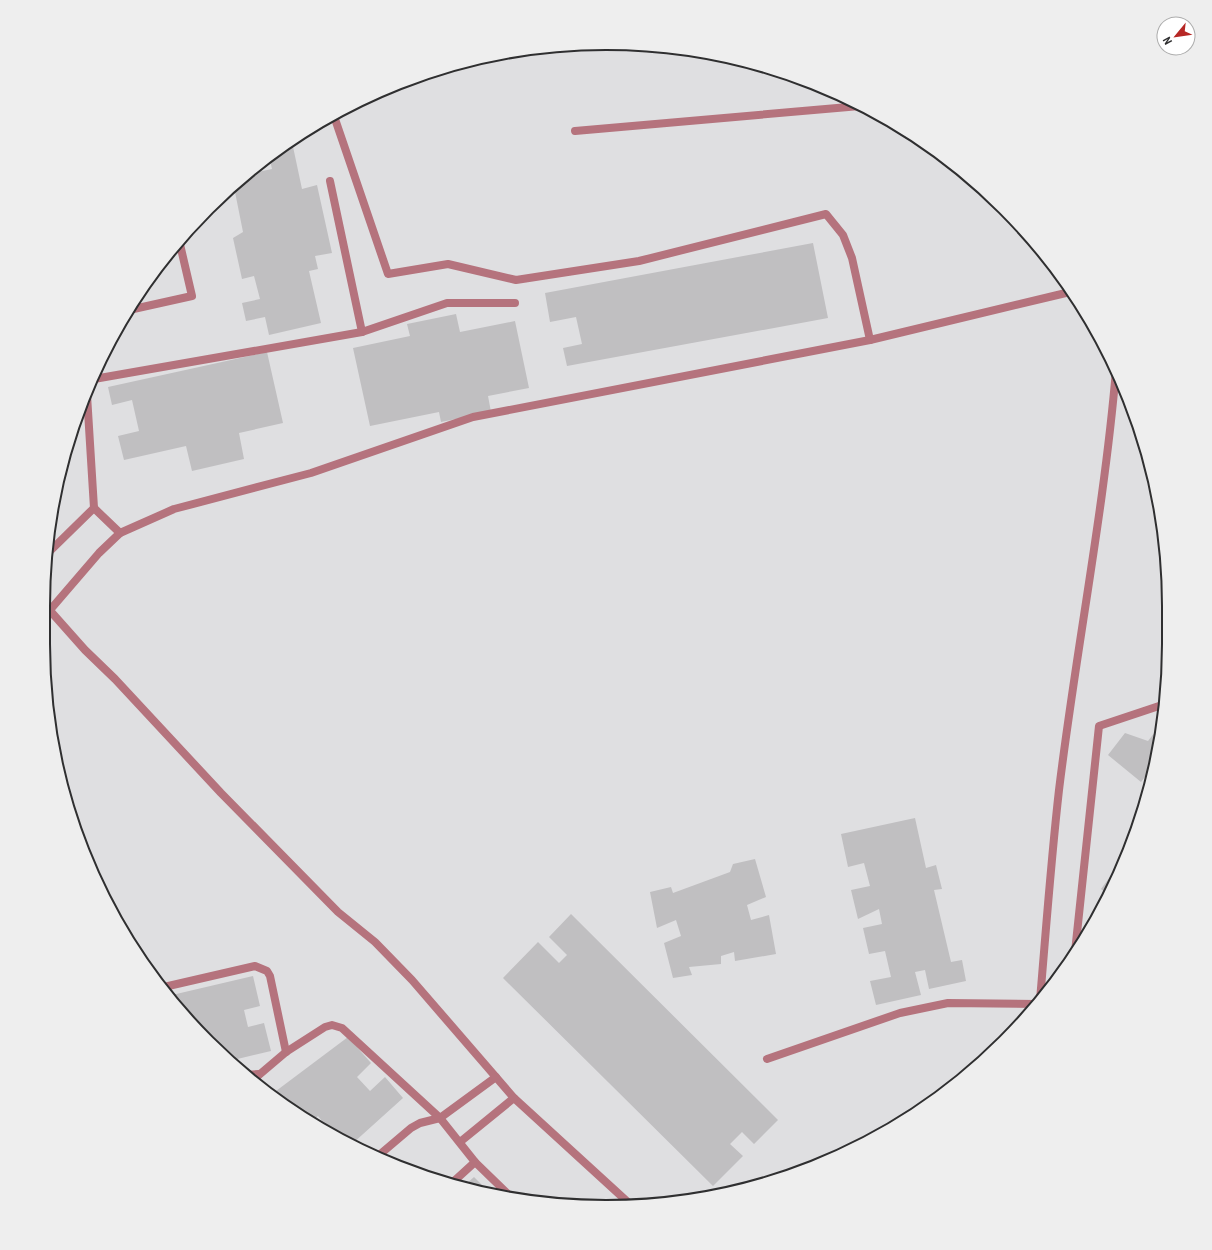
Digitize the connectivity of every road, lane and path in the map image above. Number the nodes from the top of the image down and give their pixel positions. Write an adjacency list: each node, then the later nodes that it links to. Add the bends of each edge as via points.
1 (851, 107): 3 (street)
2 (335, 120): 10 (street, via 388,274 448,264 516,280 639,261 826,214 843,235 852,258)
3 (575, 131)
4 (330, 181): 9 (street)
5 (181, 248): 8 (street, via 192,296)
6 (1065, 293): 10 (street)
7 (515, 303): 9 (street, via 447,304)
8 (137, 308)
9 (362, 332): 11 (street)
10 (870, 340): 15 (street, via 473,417 311,473 174,509)
11 (99, 378)
12 (1115, 382): 22 (street, via 1110,444 1059,790)
13 (88, 405): 14 (street)
14 (94, 508): 15 (street); 16 (street)
15 (120, 534): 17 (street)
16 (53, 548)
17 (50, 605)
18 (50, 611): 27 (street, via 338,912 375,942 412,980)
19 (1158, 706): 20 (street, via 1099,726)
20 (1076, 940)
21 (168, 986): 24 (street, via 254,966 267,971)
22 (1041, 990)
23 (1030, 1004): 25 (street, via 948,1003 900,1013)
24 (286, 1052): 26 (street); 29 (street, via 325,1027 332,1025 342,1028)
25 (767, 1059)
26 (257, 1076)
27 (496, 1077): 28 (street); 29 (street)
28 (514, 1098): 30 (street); 35 (street)
29 (440, 1118): 30 (street); 31 (street, via 411,1128)
30 (460, 1142): 32 (street)
31 (382, 1153)
32 (475, 1162): 33 (street); 34 (street)
33 (456, 1179)
34 (504, 1190)
35 (625, 1199)

